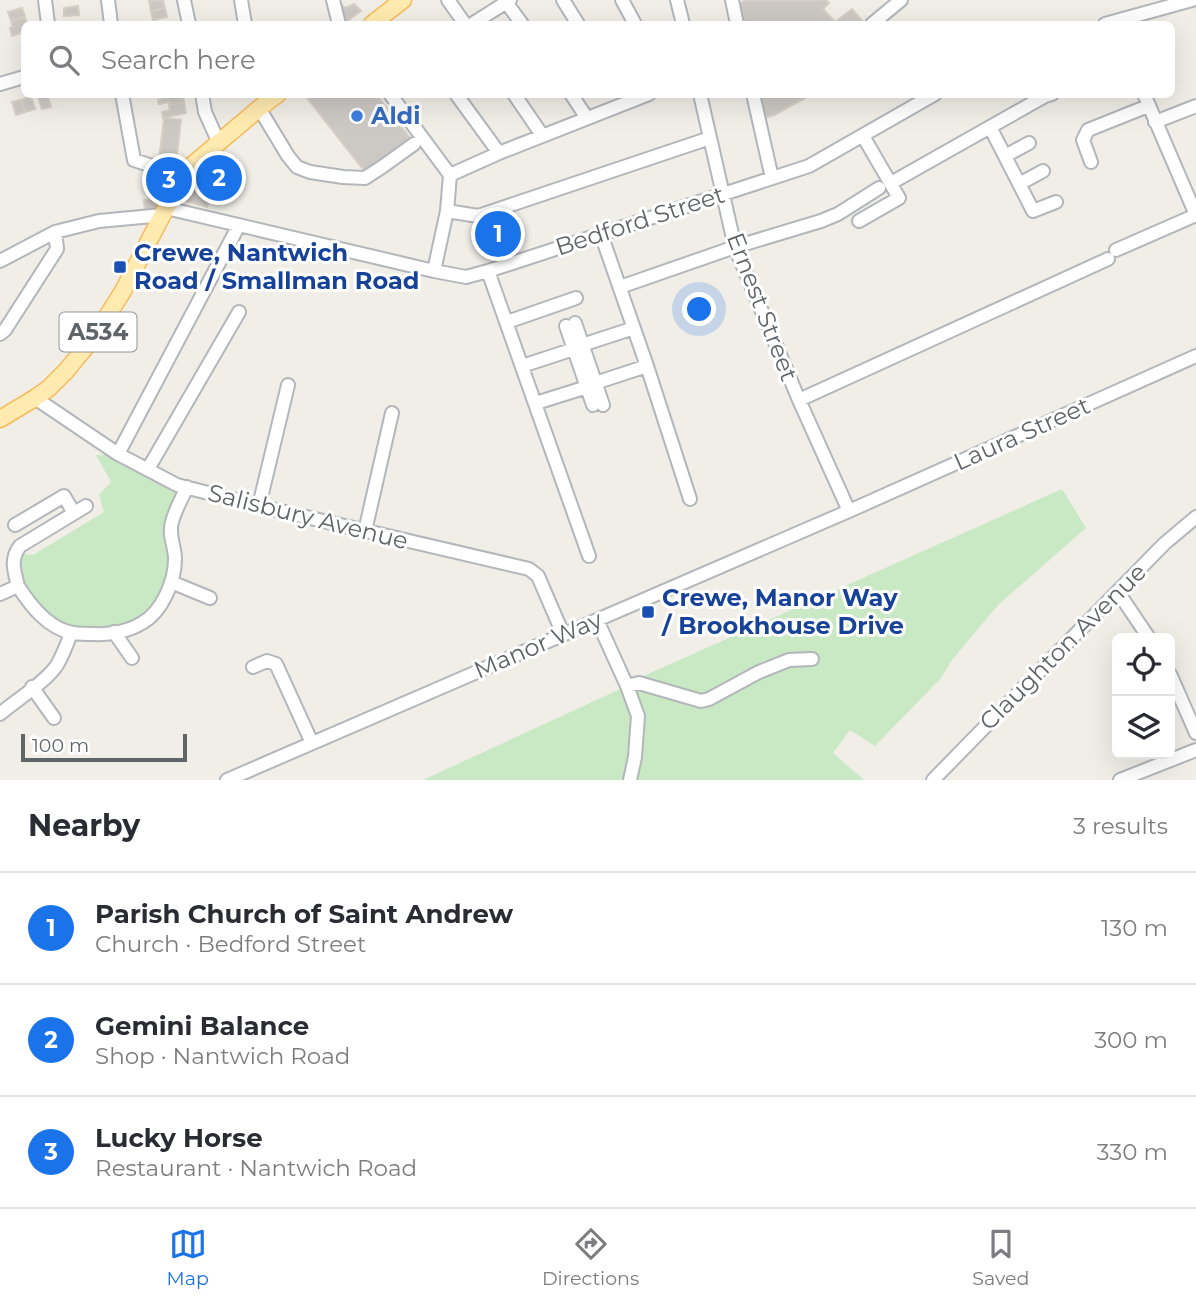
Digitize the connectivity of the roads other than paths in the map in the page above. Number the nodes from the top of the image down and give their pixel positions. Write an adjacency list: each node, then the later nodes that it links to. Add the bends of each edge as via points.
1 (45, 0): 15 (street)
2 (108, 0): 16 (street)
3 (184, 0): 17 (street)
4 (241, 0): 18 (street)
5 (333, 0): 19 (street)
6 (403, 0): 20 (main road)
7 (447, 0): 21 (street)
8 (563, 0): 24 (street)
9 (622, 0): 25 (street)
10 (677, 0): 26 (street)
11 (732, 0): 27 (street)
12 (901, 0): 28 (street)
13 (1192, 0): 29 (street)
14 (508, 1): 22 (street); 23 (street)
15 (48, 21)
16 (111, 21)
17 (188, 21)
18 (244, 21)
19 (338, 21)
20 (376, 21)
21 (463, 21)
22 (477, 21)
23 (520, 21)
24 (576, 21)
25 (633, 21)
26 (682, 21)
27 (736, 21)
28 (876, 21)
29 (1120, 21)
30 (21, 78): 31 (street)
31 (0, 84)
32 (123, 98): 60 (street, via 134,160)
33 (203, 98): 52 (street)
34 (393, 98): 59 (street)
35 (459, 98): 55 (street)
36 (517, 98): 49 (street)
37 (574, 98): 46 (street)
38 (701, 98): 51 (street, Ernest Street)
39 (754, 98): 61 (street)
40 (928, 98): 50 (street, Bedford Street)
41 (1041, 98): 48 (street)
42 (623, 99): 46 (street)
43 (1146, 100): 47 (street); 57 (street, via 1088,130 1083,140)
44 (260, 103): 52 (main road, A534); 54 (street, via 288,156 297,167 310,172 365,178)
45 (1196, 106): 47 (street)
46 (587, 118): 49 (street)
47 (1155, 122): 68 (street)
48 (990, 127): 56 (street); 63 (street)
49 (542, 135): 55 (street)
50 (863, 136): 61 (street, Bedford Street, via 809,166); 63 (street)
51 (710, 138): 64 (street, Ernest Street); 66 (street, via 478,216)
52 (219, 143): 60 (main road, A534, via 191,166)
53 (1029, 143): 56 (street)
54 (414, 144)
55 (499, 153): 59 (street)
56 (1005, 156): 62 (street)
57 (1091, 162)
58 (1043, 172): 62 (street)
59 (450, 175): 66 (street)
60 (185, 177): 67 (main road, A534)
61 (772, 178): 64 (street, Bedford Street)
62 (1019, 184): 65 (street, via 1033,211)
63 (885, 186): 69 (street, via 899,198); 73 (street, via 821,221)
64 (723, 195): 72 (street, Bedford Street); 73 (street, Ernest Street)
65 (1056, 202)
66 (447, 211): 75 (street)
67 (164, 212): 70 (street, Bedford Street); 71 (street, Bedford Street); 90 (main road, A534, via 94,337 66,371)
68 (1196, 215): 91 (street)
69 (859, 221)
70 (239, 225): 75 (street, Bedford Street); 96 (street)
71 (55, 232): 74 (street, Bedford Street); 83 (street, via 57,250)
72 (601, 234): 76 (street, Bedford Street); 77 (street)
73 (735, 247): 77 (street); 91 (street, Ernest Street)
74 (0, 261)
75 (434, 271): 76 (street, Bedford Street, via 466,276)
76 (488, 271): 80 (street)
77 (620, 287): 82 (street)
78 (576, 298): 80 (street)
79 (239, 312): 97 (street)
80 (507, 323): 86 (street)
81 (570, 325): 84 (street)
82 (634, 328): 84 (street); 87 (street)
83 (0, 334)
84 (578, 347): 86 (street); 89 (street)
85 (1196, 356): 102 (street, Laura Street)
86 (522, 366): 92 (street)
87 (647, 366): 89 (street); 99 (street)
88 (288, 385): 101 (street)
89 (591, 385): 92 (street); 93 (street)
90 (35, 398): 95 (main road, A534); 96 (street, Salisbury Avenue)
91 (799, 400): 102 (street, Ernest Street)
92 (536, 403): 107 (street)
93 (598, 405)
94 (392, 413): 106 (street)
95 (0, 419)
96 (118, 454): 97 (street, Salisbury Avenue)
97 (148, 469): 98 (street, Salisbury Avenue)
98 (187, 487): 101 (street, Salisbury Avenue); 108 (street, via 171,523 175,557)
99 (690, 499)
100 (86, 506): 103 (street)
101 (259, 506): 106 (street, Salisbury Avenue)
102 (849, 511): 113 (street, Manor Way)
103 (74, 513): 105 (street, via 64,496); 109 (street, via 14,553)
104 (1196, 517): 110 (street, Claughton Avenue)
105 (15, 526)
106 (365, 531): 117 (street, Salisbury Avenue, via 529,569 538,576)
107 (589, 556)
108 (171, 582): 112 (street); 114 (street, via 157,610 142,623)
109 (18, 586): 111 (street); 115 (street, via 37,612)
110 (1118, 592): 116 (street); 131 (street, Claughton Avenue)
111 (0, 594)
112 (210, 598)
113 (597, 620): 117 (street, Manor Way); 122 (street)
114 (114, 632): 115 (street); 118 (street)
115 (71, 633): 123 (street, via 55,667)
116 (1146, 633)
117 (563, 634): 127 (street, Manor Way)
118 (132, 658)
119 (812, 659): 122 (street, via 789,660 701,701 639,683)
120 (253, 667): 127 (street, via 276,664)
121 (1175, 685): 126 (street)
122 (627, 686): 130 (street, via 638,716)
123 (32, 687): 124 (street); 125 (street)
124 (0, 713)
125 (54, 718)
126 (1196, 733)
127 (312, 743): 129 (street, Manor Way)
128 (1196, 750): 132 (street)
129 (228, 780)
130 (630, 780)
131 (933, 780)
132 (1120, 780)

